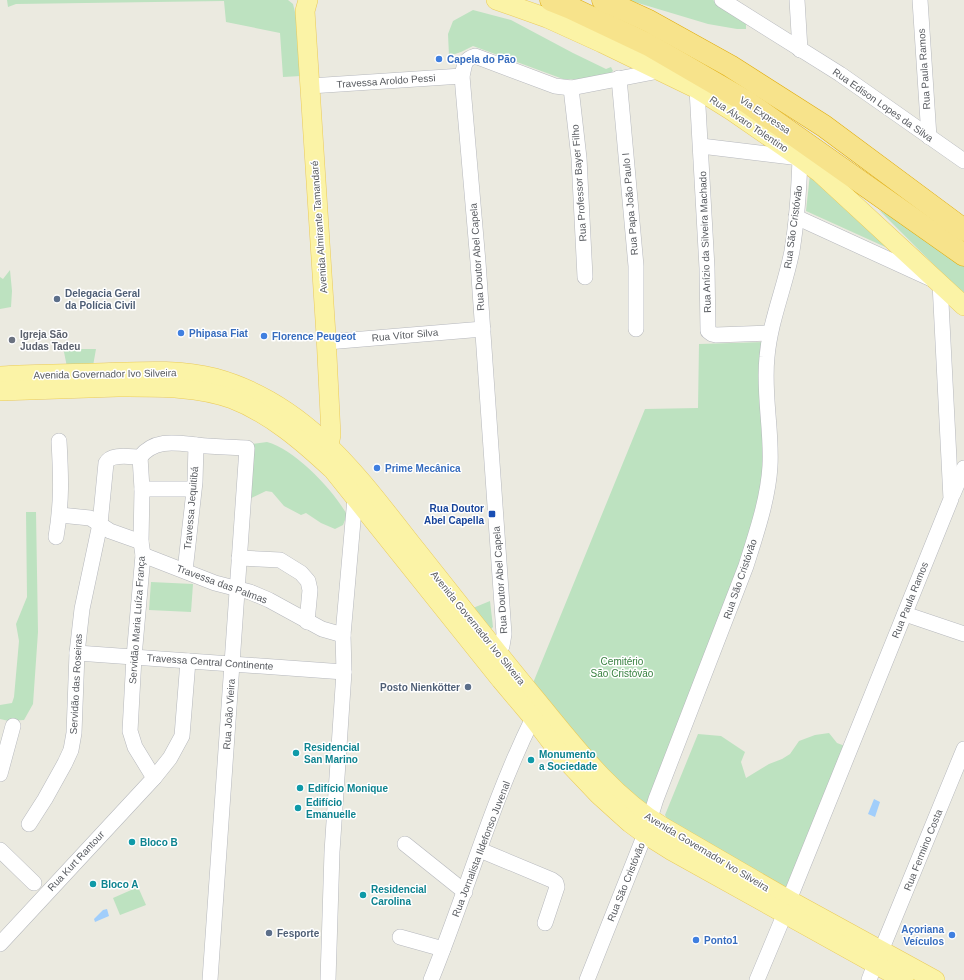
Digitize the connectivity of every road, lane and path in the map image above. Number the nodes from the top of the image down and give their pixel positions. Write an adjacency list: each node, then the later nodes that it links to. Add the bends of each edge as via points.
1 (496, 0): 9 (main road, Rua Álvaro Tolentino, via 547,18)
2 (551, 0): 23 (highway, Via Expressa, via 649,45 747,102)
3 (603, 0): 19 (highway, via 649,21 730,66 824,126)
4 (722, 0): 8 (street)
5 (797, 0): 8 (street)
6 (920, 0): 15 (street, Rua Paula Ramos)
7 (304, 3): 12 (main road, Avenida Almirante Tamandaré)
8 (800, 50): 15 (street, Rua Edison Lopes da Silva, via 840,74)
9 (659, 71): 11 (street, Rua Doutor Abel Capela); 14 (main road, Rua Álvaro Tolentino)
10 (462, 76): 12 (street, Travessa Aroldo Pessi); 13 (street, Rua Doutor Abel Capela, via 465,62 475,56 542,82); 27 (street, Rua Doutor Abel Capela)
11 (619, 78): 13 (street, Rua Doutor Abel Capela); 28 (street, Rua Papa João Paulo I, via 636,266)
12 (310, 86): 30 (main road, Avenida Almirante Tamandaré)
13 (571, 88): 24 (street, Rua Professor Bayer Filho, via 579,158)
14 (697, 90): 16 (street, Rua Anízio da Silveira Machado); 17 (main road, Rua Álvaro Tolentino)
15 (929, 137): 18 (street, Rua Edison Lopes da Silva)
16 (701, 146): 17 (street); 29 (street, Rua Anízio da Silveira Machado, via 708,331 716,335)
17 (800, 158): 21 (street, Rua São Cristóvão); 25 (main road, Rua Álvaro Tolentino, via 820,173)
18 (964, 161)
19 (928, 204): 20 (highway); 22 (highway)
20 (964, 213)
21 (796, 217): 25 (street); 29 (street, Rua São Cristóvão, via 792,250)
22 (964, 230)
23 (964, 255)
24 (585, 277)
25 (940, 283): 26 (main road, Rua Álvaro Tolentino); 42 (street, Rua Paula Ramos)
26 (964, 306)
27 (483, 328): 30 (street, Rua Vítor Silva); 56 (street, Rua Doutor Abel Capela, via 504,634 502,646)
28 (636, 329)
29 (770, 333): 66 (street, Rua São Cristóvão, via 766,358 770,467 758,529)
30 (327, 342): 36 (main road, Avenida Almirante Tamandaré, via 331,435)
31 (0, 376): 32 (main road, Avenida Governador Ivo Silveira)
32 (119, 380): 33 (main road, Avenida Governador Ivo Silveira); 36 (main road, Avenida Governador Ivo Silveira, via 165,371 215,378 245,389 287,411); 41 (main road, Avenida Governador Ivo Silveira, via 208,393 253,409 308,446)
33 (0, 391)
34 (58, 441): 43 (street)
35 (196, 445): 37 (street, via 164,443 149,447); 40 (street, Travessa Jequitibá); 47 (street, Rua João Vieira, via 247,448)
36 (329, 445): 56 (main road, Avenida Governador Ivo Silveira, via 358,477)
37 (140, 457): 39 (street, Servidão Maria Luíza França); 44 (street, Servidão das Roseiras, via 112,457 106,463)
38 (964, 468): 42 (street)
39 (142, 489): 40 (street); 46 (street, Servidão Maria Luíza França)
40 (193, 489): 48 (street, Travessa Jequitibá)
41 (355, 498): 53 (street); 56 (main road, Avenida Governador Ivo Silveira)
42 (951, 499): 50 (street, Rua Paula Ramos)
43 (60, 514): 44 (street, Travessa das Palmas, via 90,518); 45 (street)
44 (100, 524): 46 (street, Travessa das Palmas); 54 (street, Servidão das Roseiras, via 82,609)
45 (56, 537)
46 (142, 548): 48 (street, Travessa das Palmas); 55 (street, Servidão Maria Luíza França)
47 (239, 558): 49 (street, Rua João Vieira); 51 (street, via 280,560 301,572 308,581 310,590)
48 (185, 571): 49 (street, Travessa das Palmas)
49 (237, 589): 51 (street, Travessa das Palmas, via 264,598); 58 (street, Rua João Vieira)
50 (905, 614): 52 (street); 72 (street, Rua Paula Ramos)
51 (307, 622): 53 (street, Travessa das Palmas)
52 (964, 634)
53 (343, 635): 59 (street)
54 (77, 653): 55 (street, Travessa Central Continente); 65 (street, Servidão das Roseiras, via 71,750)
55 (134, 657): 57 (street, Travessa Central Continente); 64 (street, Servidão Maria Luíza França, via 130,731 135,748)
56 (492, 658): 60 (main road, Avenida Governador Ivo Silveira); 66 (main road, Avenida Governador Ivo Silveira)
57 (188, 661): 58 (street, Travessa Central Continente); 64 (street, Rua Kurt Rantour, via 182,736 170,758)
58 (232, 664): 59 (street, Travessa Central Continente); 78 (street, Rua João Vieira)
59 (344, 672): 79 (street, via 332,852)
60 (533, 718): 66 (main road, Avenida Governador Ivo Silveira, via 561,755 599,795); 69 (street, Rua Jornalista Ildefonso Juvenal)
61 (13, 726): 63 (street)
62 (964, 749): 77 (street, Rua Fermino Costa)
63 (0, 774)
64 (154, 778): 75 (street, Rua Kurt Rantour)
65 (29, 824)
66 (647, 827): 72 (main road, Avenida Governador Ivo Silveira); 81 (street, Rua São Cristóvão)
67 (405, 844): 71 (street)
68 (0, 850): 70 (street)
69 (480, 850): 71 (street, Rua Jornalista Ildefonso Juvenal); 73 (street, via 556,883 557,887)
70 (34, 883)
71 (465, 892): 76 (street, Rua Jornalista Ildefonso Juvenal)
72 (787, 907): 77 (main road, Avenida Governador Ivo Silveira); 82 (street, Rua Paula Ramos)
73 (545, 923)
74 (400, 937): 76 (street)
75 (0, 944)
76 (443, 949): 80 (street, Rua Jornalista Ildefonso Juvenal)
77 (875, 965): 83 (main road, Avenida Governador Ivo Silveira); 84 (main road, Avenida Governador Ivo Silveira)
78 (210, 980)
79 (328, 980)
80 (431, 980)
81 (587, 980)
82 (757, 980)
83 (904, 980)
84 (935, 980)

